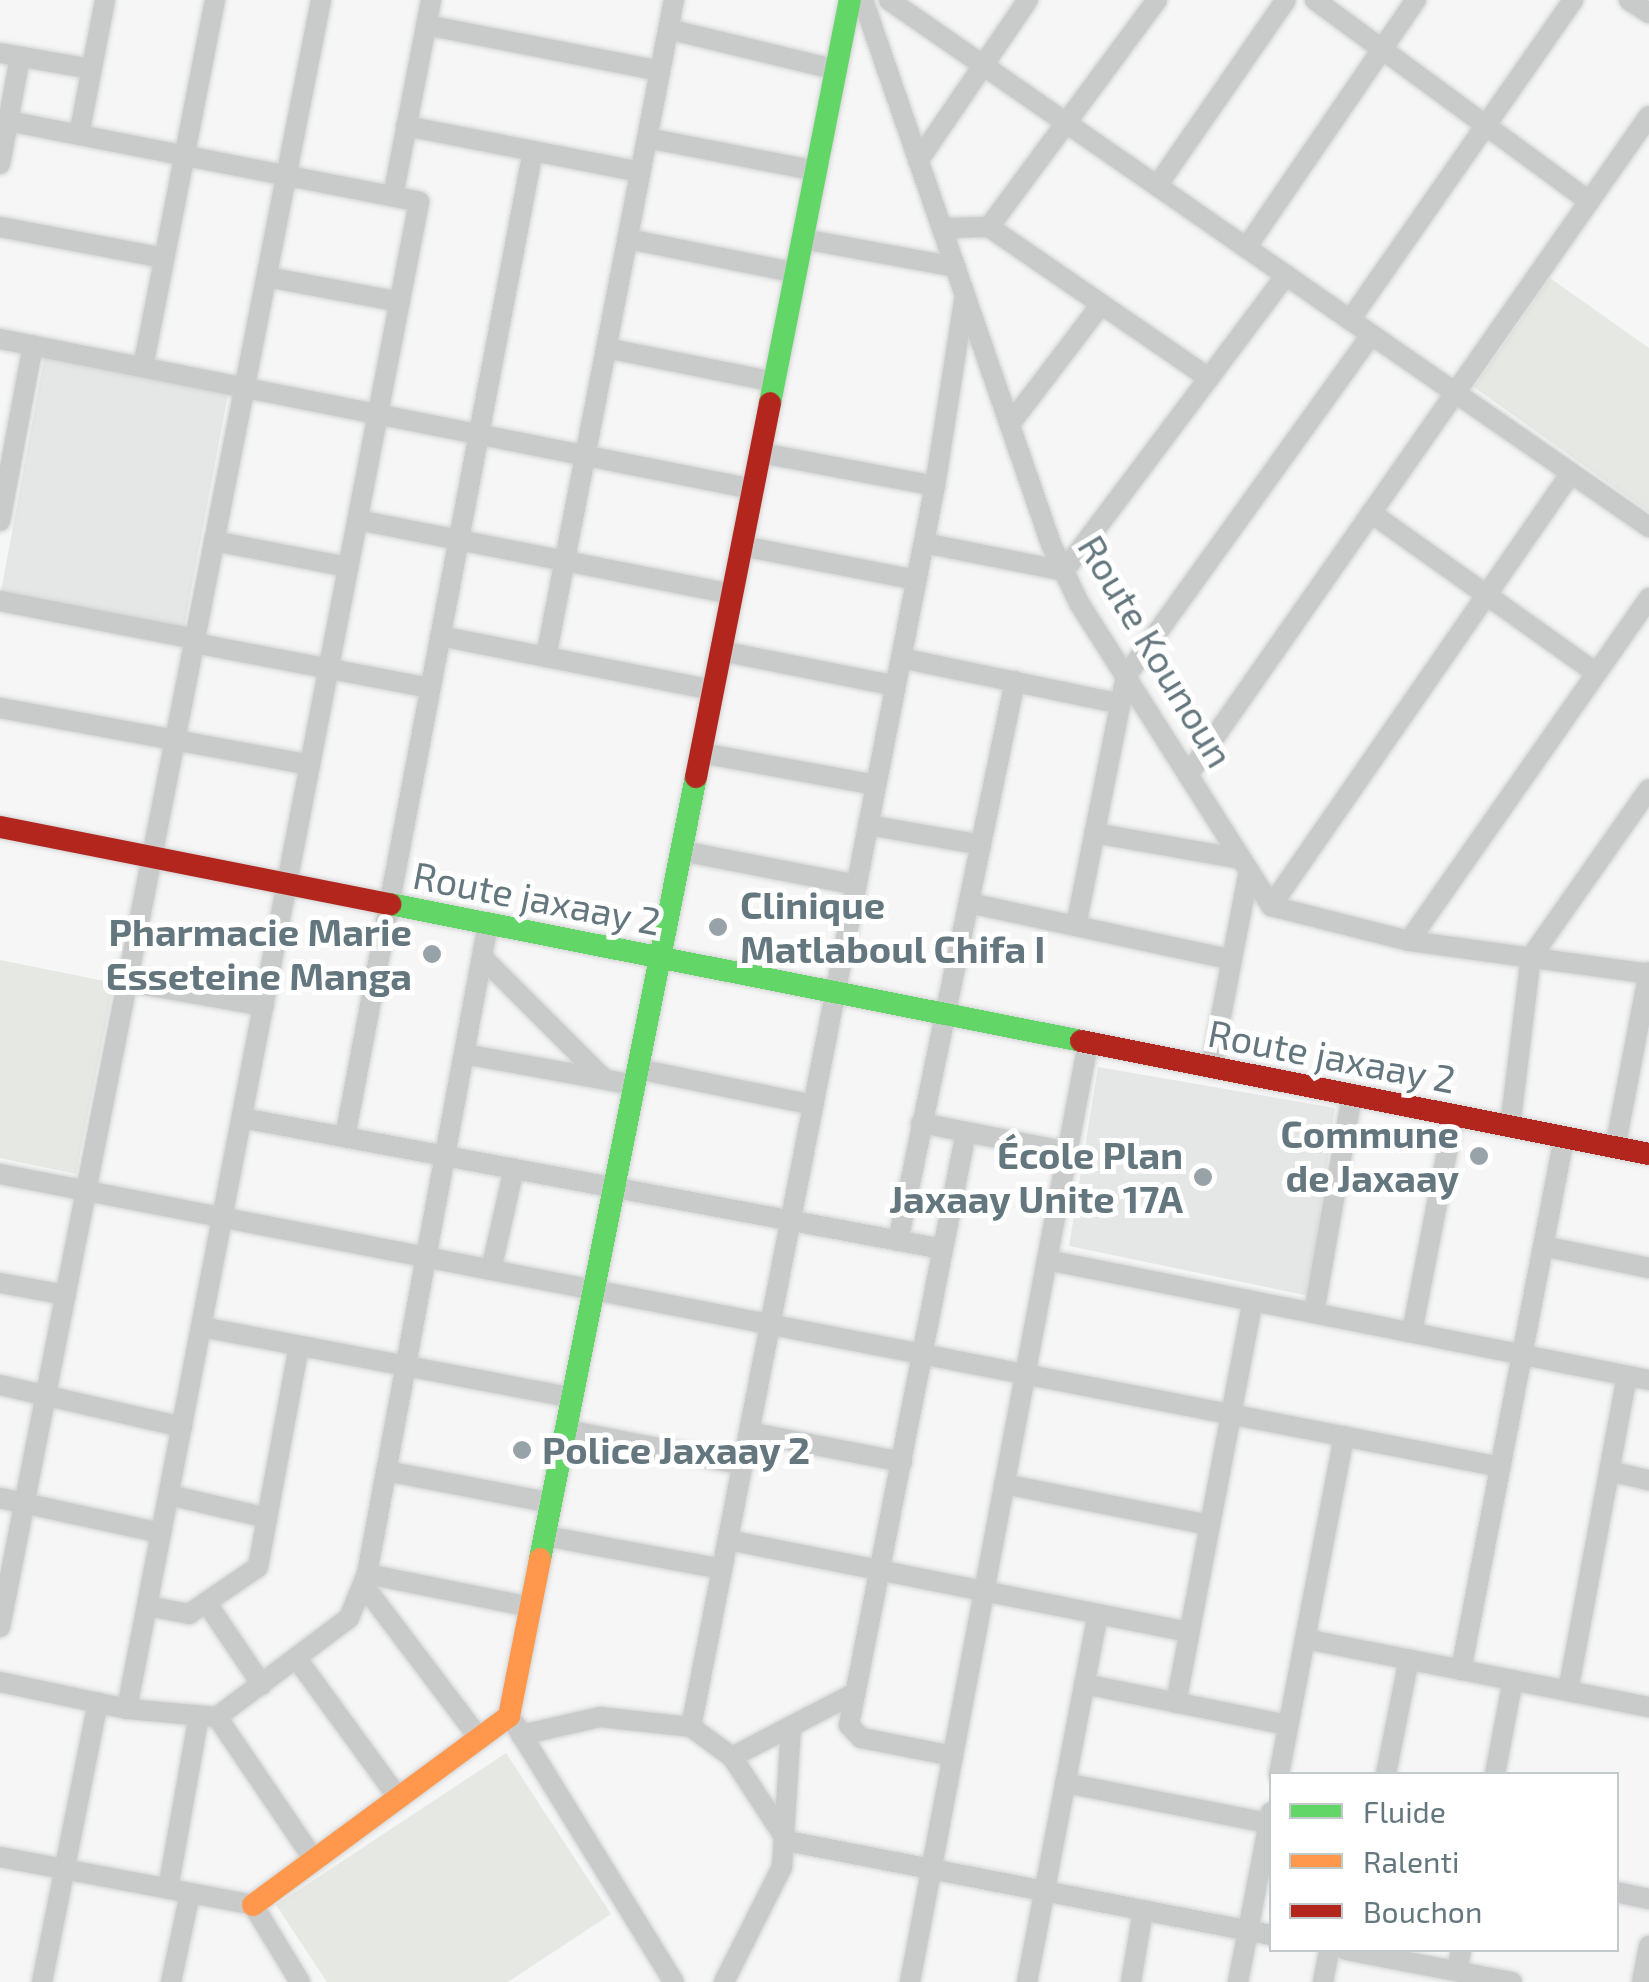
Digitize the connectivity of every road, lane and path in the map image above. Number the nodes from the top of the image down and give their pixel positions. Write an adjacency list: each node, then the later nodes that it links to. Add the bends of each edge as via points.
1 (105, 0): 22 (street)
2 (215, 0): 33 (street)
3 (322, 0): 38 (street)
4 (430, 0): 17 (street)
5 (674, 0): 18 (street)
6 (850, 0): 23 (street)
7 (863, 0): 34 (street, Route Kounoun)
8 (890, 0): 21 (street)
9 (1028, 0): 21 (street)
10 (1156, 0): 27 (street)
11 (1286, 0): 39 (street)
12 (1316, 0): 19 (street)
13 (1416, 0): 19 (street)
14 (1573, 0): 28 (street)
15 (1629, 0): 16 (street)
16 (1649, 13)
17 (426, 25): 24 (street); 29 (street)
18 (668, 30): 23 (street); 24 (street)
19 (1382, 48): 28 (street); 47 (street)
20 (10, 55): 22 (street); 26 (street)
21 (983, 66): 27 (street); 34 (street)
22 (91, 69): 30 (street)
23 (837, 70): 36 (street)
24 (660, 71): 31 (street)
25 (1649, 116): 41 (street)
26 (8, 121): 30 (street); 35 (street)
27 (1065, 122): 39 (street); 42 (street)
28 (1486, 124): 41 (street); 56 (street)
29 (406, 126): 32 (street); 40 (street)
30 (79, 135): 33 (street)
31 (647, 138): 36 (street); 37 (street)
32 (533, 151): 37 (street); 68 (street)
33 (184, 156): 38 (street); 48 (street)
34 (918, 161): 44 (street, Route Kounoun)
35 (0, 164)
36 (816, 171): 46 (street)
37 (640, 172): 45 (street)
38 (287, 176): 40 (street); 52 (street)
39 (1157, 186): 47 (street)
40 (393, 196): 54 (street, via 419,202)
41 (1589, 201): 65 (street)
42 (989, 227): 44 (street); 55 (street)
43 (0, 228): 48 (street)
44 (942, 228): 49 (street, Route Kounoun)
45 (628, 239): 50 (street); 60 (street)
46 (803, 239): 49 (street); 50 (street)
47 (1246, 248): 51 (street)
48 (164, 258): 61 (street)
49 (955, 267): 53 (street, Route Kounoun)
50 (796, 272): 63 (street)
51 (1286, 275): 56 (street); 62 (street)
52 (267, 277): 54 (street); 64 (street)
53 (965, 295): 67 (street, Route Kounoun); 73 (street)
54 (400, 302): 66 (street)
55 (1100, 306): 62 (street); 67 (street)
56 (1350, 320): 57 (street)
57 (1371, 335): 65 (street); 98 (street)
58 (0, 339): 59 (street)
59 (33, 346): 61 (street); 69 (street)
60 (606, 348): 63 (street); 71 (street)
61 (143, 368): 64 (street)
62 (1209, 378): 85 (street)
63 (775, 382): 70 (street)
64 (245, 388): 66 (street); 80 (street)
65 (1455, 393): 72 (street); 75 (street)
66 (378, 414): 68 (street); 76 (street)
67 (1010, 424): 85 (street, Route Kounoun)
68 (477, 434): 71 (street); 79 (street)
69 (7, 442): 77 (street)
70 (760, 453): 73 (street); 74 (street)
71 (586, 456): 74 (street); 83 (street)
72 (1571, 473): 78 (street); 88 (street)
73 (935, 486): 81 (street)
74 (754, 489): 82 (street)
75 (1371, 513): 88 (street); 108 (street)
76 (358, 520): 79 (street); 84 (street)
77 (0, 522)
78 (1649, 527)
79 (458, 540): 83 (street); 91 (street)
80 (214, 541): 84 (street); 92 (street)
81 (924, 543): 85 (street); 86 (street)
82 (742, 546): 86 (street); 87 (street)
83 (565, 561): 87 (street); 94 (street)
84 (348, 567): 96 (street)
85 (1064, 571): 98 (street, Route Kounoun)
86 (916, 580): 95 (street)
87 (732, 594): 93 (street)
88 (1486, 595): 97 (street); 122 (street)
89 (1649, 598): 97 (street)
90 (0, 601): 92 (street)
91 (440, 636): 94 (street); 101 (street)
92 (195, 641): 96 (street); 105 (street)
93 (721, 651): 100 (street); 102 (street)
94 (546, 657): 102 (street)
95 (901, 658): 99 (street); 100 (street)
96 (329, 668): 101 (street); 107 (street)
97 (1596, 674): 125 (street)
98 (1126, 676): 103 (street); 108 (street, Route Kounoun)
99 (1015, 681): 103 (street); 114 (street)
100 (896, 686): 109 (street)
101 (429, 688): 121 (street)
102 (714, 690): 106 (street)
103 (1118, 703): 113 (street)
104 (0, 708): 105 (street)
105 (176, 740): 107 (street); 116 (street)
106 (701, 753): 109 (street); 115 (street)
107 (310, 765): 118 (street)
108 (1188, 775): 117 (street, Route Kounoun)
109 (876, 785): 111 (street)
110 (1649, 788): 126 (street)
111 (868, 825): 114 (street); 119 (street)
112 (0, 828): 116 (street, Route jaxaay 2)
113 (1094, 832): 117 (street); 124 (street)
114 (981, 845): 120 (street)
115 (682, 850): 119 (street); 128 (street)
116 (152, 858): 118 (street, Route jaxaay 2); 131 (street)
117 (1245, 865): 122 (street, Route Kounoun); 129 (street)
118 (287, 884): 121 (street, Route jaxaay 2); 133 (street)
119 (856, 886): 132 (street)
120 (969, 903): 124 (street); 134 (street)
121 (388, 904): 123 (street, Route jaxaay 2); 147 (street)
122 (1271, 906): 125 (street)
123 (488, 924): 127 (street); 128 (street, Route jaxaay 2)
124 (1076, 926): 129 (street)
125 (1409, 941): 126 (street)
126 (1531, 956): 130 (street); 145 (street)
127 (482, 958): 136 (street); 139 (street)
128 (660, 958): 132 (street, Route jaxaay 2); 138 (street)
129 (1232, 960): 137 (street)
130 (1649, 973): 149 (street)
131 (128, 982): 133 (street); 156 (street)
132 (836, 993): 134 (street, Route jaxaay 2); 141 (street)
133 (264, 1006): 143 (street)
134 (944, 1016): 135 (street, Route jaxaay 2); 144 (street)
135 (1088, 1044): 137 (street, Route jaxaay 2); 150 (street)
136 (464, 1054): 139 (street); 152 (street)
137 (1211, 1068): 140 (street, Route jaxaay 2)
138 (637, 1077): 139 (street); 141 (street); 155 (street)
139 (604, 1079)
140 (1352, 1095): 142 (street, Route jaxaay 2); 170 (street)
141 (814, 1104): 158 (street)
142 (1454, 1116): 145 (street, Route jaxaay 2); 173 (street)
143 (242, 1118): 147 (street); 157 (street)
144 (921, 1123): 146 (street); 159 (street)
145 (1510, 1127): 148 (street, Route jaxaay 2)
146 (966, 1132): 150 (street); 161 (street)
147 (345, 1138): 152 (street)
148 (1564, 1138): 149 (street, Route jaxaay 2); 160 (street)
149 (1616, 1148): 151 (street, Route jaxaay 2)
150 (1067, 1152): 163 (street)
151 (1649, 1154)
152 (445, 1156): 153 (street); 162 (street)
153 (514, 1169): 155 (street); 165 (street)
154 (0, 1174): 156 (street)
155 (614, 1188): 158 (street); 167 (street)
156 (86, 1191): 157 (street); 168 (street)
157 (223, 1218): 162 (street); 172 (street)
158 (791, 1221): 159 (street); 171 (street)
159 (898, 1241): 161 (street)
160 (1543, 1246): 164 (street); 176 (street)
161 (943, 1249): 175 (street)
162 (426, 1257): 165 (street); 177 (street)
163 (1046, 1260): 169 (street); 178 (street)
164 (1649, 1268)
165 (491, 1270): 167 (street)
166 (0, 1283): 168 (street)
167 (594, 1290): 171 (street); 183 (street)
168 (66, 1295): 182 (street)
169 (1253, 1301): 170 (street); 184 (street)
170 (1314, 1312): 173 (street)
171 (770, 1324): 175 (street); 187 (street)
172 (202, 1327): 174 (street); 185 (street)
173 (1412, 1332): 176 (street)
174 (299, 1346): 177 (street); 200 (street)
175 (923, 1354): 178 (street); 189 (street)
176 (1522, 1354): 179 (street); 191 (street)
177 (406, 1366): 183 (street); 192 (street)
178 (1025, 1374): 184 (street); 195 (street)
179 (1627, 1376): 180 (street); 193 (street)
180 (1649, 1380)
181 (0, 1385): 182 (street)
182 (46, 1394): 185 (street); 199 (street)
183 (573, 1398): 186 (street)
184 (1231, 1414): 188 (street); 201 (street)
185 (182, 1427): 196 (street)
186 (566, 1430): 190 (street); 198 (street)
187 (749, 1432): 189 (street); 190 (street)
188 (1344, 1436): 191 (street); 215 (street)
189 (902, 1462): 206 (street)
190 (743, 1464): 204 (street)
191 (1500, 1467): 218 (street)
192 (386, 1470): 198 (street); 207 (street)
193 (1613, 1472): 194 (street); 223 (street)
194 (1649, 1480)
195 (1004, 1484): 201 (street); 208 (street)
196 (169, 1495): 200 (street); 202 (street)
197 (0, 1498): 199 (street)
198 (552, 1503): 203 (street)
199 (24, 1504): 202 (street); 213 (street)
200 (268, 1518): 209 (street, via 258,1567)
201 (1210, 1525): 214 (street)
202 (162, 1534): 210 (street)
203 (546, 1536): 205 (street); 211 (street)
204 (728, 1540): 205 (street); 206 (street)
205 (722, 1570): 233 (street)
206 (881, 1570): 208 (street); 224 (street)
207 (365, 1580): 211 (street); 216 (street, via 337,1632); 234 (street)
208 (984, 1591): 212 (street); 235 (street)
209 (206, 1602): 210 (street, via 189,1614); 221 (street)
210 (148, 1606): 228 (street)
211 (531, 1607): 231 (street)
212 (1098, 1614): 214 (street); 222 (street)
213 (0, 1627)
214 (1189, 1632): 225 (street)
215 (1305, 1639): 217 (street); 230 (street)
216 (297, 1659): 221 (street); 241 (street)
217 (1408, 1660): 218 (street); 238 (street)
218 (1461, 1670): 219 (street)
219 (1513, 1680): 223 (street); 239 (street)
220 (0, 1682): 226 (street)
221 (262, 1684): 229 (street)
222 (1084, 1684): 225 (street); 240 (street)
223 (1568, 1691): 227 (street)
224 (855, 1693): 232 (street); 235 (street, via 852,1734)
225 (1176, 1702): 230 (street)
226 (98, 1703): 228 (street); 248 (street)
227 (1649, 1707)
228 (128, 1708): 229 (street)
229 (208, 1719): 246 (street); 249 (street)
230 (1288, 1725): 237 (street)
231 (516, 1726): 233 (street, via 600,1718); 234 (street); 266 (street)
232 (791, 1726): 236 (street); 244 (street)
233 (691, 1728): 236 (street)
234 (480, 1738): 241 (street)
235 (953, 1756): 247 (street)
236 (732, 1757): 244 (street)
237 (1278, 1772)
238 (1386, 1772)
239 (1494, 1772)
240 (1065, 1783): 242 (street); 250 (street)
241 (397, 1796): 246 (street)
242 (1269, 1820)
243 (1269, 1830): 256 (street)
244 (787, 1841): 247 (street); 267 (street, via 782,1867)
245 (0, 1857): 248 (street)
246 (312, 1858): 254 (street)
247 (931, 1869): 250 (street); 268 (street)
248 (65, 1870): 249 (street); 263 (street)
249 (168, 1889): 252 (street)
250 (1045, 1891): 255 (street); 269 (street)
251 (1619, 1893): 253 (street)
252 (190, 1894): 254 (street); 264 (street)
253 (1649, 1899)
254 (252, 1905): 265 (street)
255 (1143, 1910): 256 (street); 270 (street)
256 (1248, 1930): 257 (street); 271 (street)
257 (1269, 1934)
258 (1649, 1946): 274 (street)
259 (1329, 1952): 272 (street)
260 (1354, 1952): 262 (street)
261 (1459, 1952): 262 (street)
262 (1443, 1973): 273 (street)
263 (42, 1982)
264 (171, 1982)
265 (300, 1982)
266 (674, 1982)
267 (724, 1982)
268 (910, 1982)
269 (1027, 1982)
270 (1131, 1982)
271 (1238, 1982)
272 (1323, 1982)
273 (1512, 1982)
274 (1642, 1982)

